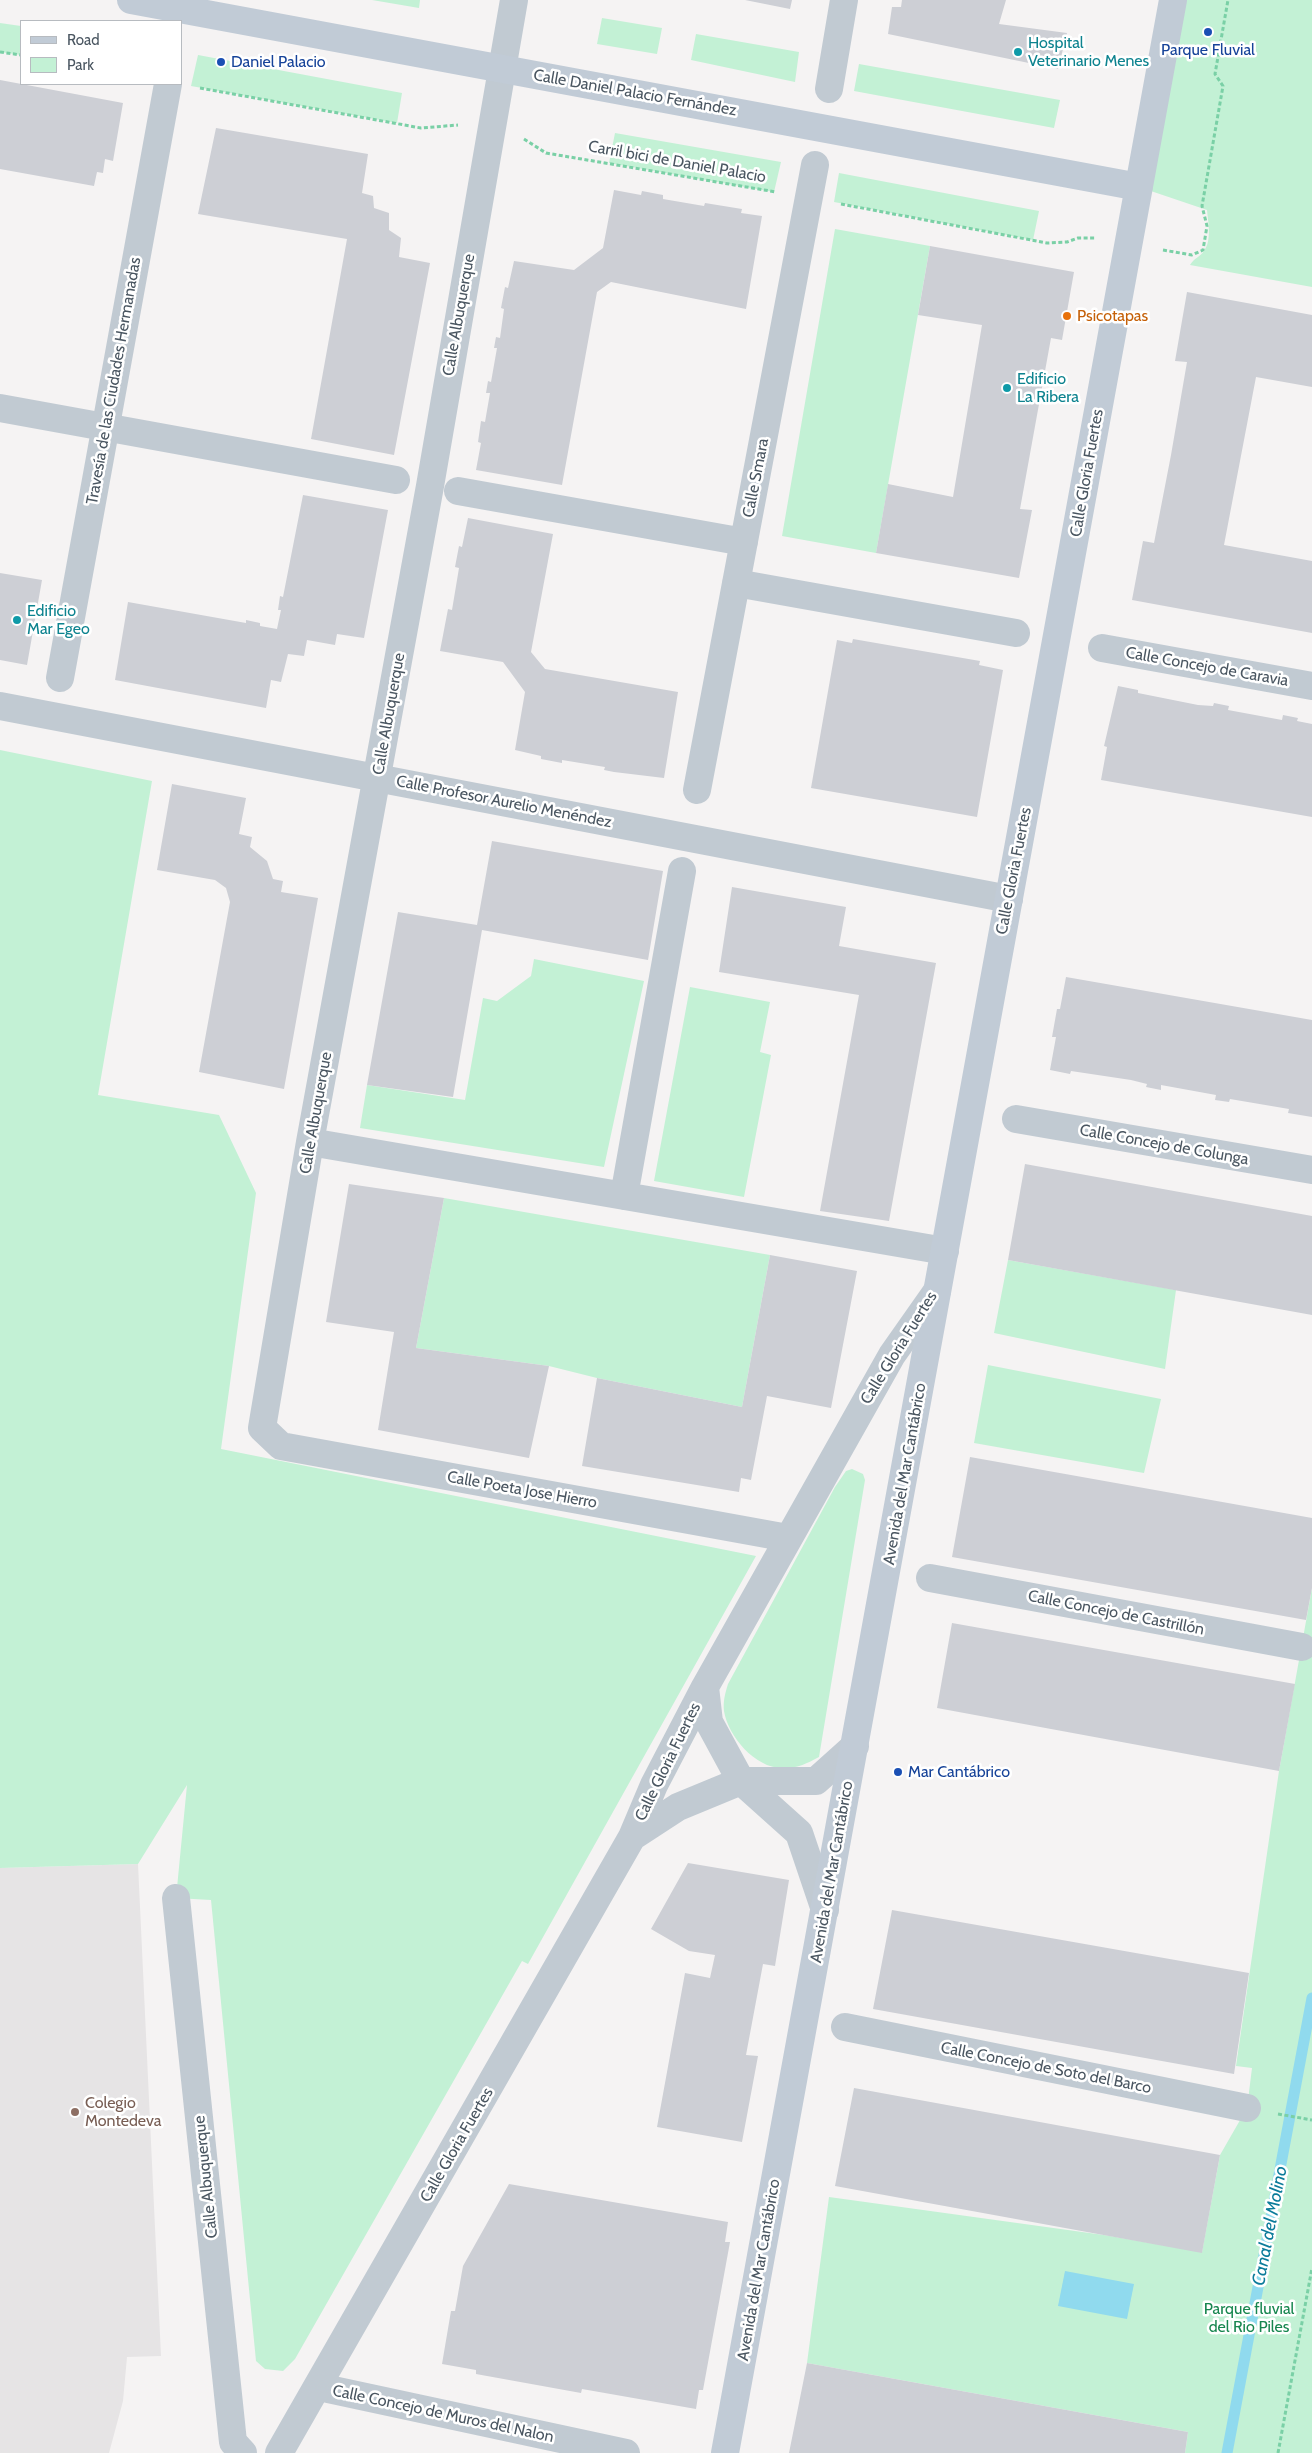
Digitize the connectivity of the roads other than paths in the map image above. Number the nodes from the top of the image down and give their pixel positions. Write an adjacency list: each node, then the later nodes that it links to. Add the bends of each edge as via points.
1 (131, 0): 5 (street, Calle Daniel Palacio Fernández)
2 (514, 0): 5 (street, Calle Albuquerque)
3 (844, 0): 7 (street)
4 (1173, 0): 9 (street, Calle Gloria Fuertes)
5 (502, 69): 9 (street, Calle Daniel Palacio Fernández); 21 (street, Calle Albuquerque)
6 (180, 85): 11 (street, Travesía de las Ciudades Hermanadas)
7 (829, 89)
8 (815, 165): 14 (street, Calle Smara)
9 (1139, 187): 24 (street, Calle Gloria Fuertes)
10 (0, 408): 11 (street)
11 (105, 427): 12 (street); 18 (street, Travesía de las Ciudades Hermanadas)
12 (396, 480)
13 (458, 491): 14 (street)
14 (744, 542): 15 (street, Calle Smara)
15 (736, 583): 16 (street); 22 (street, Calle Smara)
16 (1016, 633)
17 (1102, 648): 19 (street, Calle Concejo de Caravia)
18 (60, 678)
19 (1312, 686)
20 (0, 706): 21 (street, Calle Profesor Aurelio Menéndez)
21 (377, 778): 24 (street, Calle Profesor Aurelio Menéndez); 26 (street, Calle Albuquerque)
22 (697, 790)
23 (682, 871): 28 (street)
24 (1009, 898): 29 (street, Calle Gloria Fuertes)
25 (1016, 1119): 27 (street, Calle Concejo de Colunga)
26 (310, 1142): 28 (street); 31 (street, Calle Albuquerque)
27 (1312, 1170)
28 (624, 1196): 29 (street)
29 (945, 1251): 30 (street, Calle Gloria Fuertes)
30 (937, 1290): 32 (street, Calle Gloria Fuertes, via 892,1355); 36 (street, Avenida del Mar Cantábrico)
31 (262, 1428): 32 (street, Calle Poeta Jose Hierro, via 281,1446)
32 (788, 1538): 35 (street, Calle Gloria Fuertes)
33 (930, 1578): 34 (street, Calle Concejo de Castrillón)
34 (1302, 1647)
35 (705, 1687): 37 (street, Calle Gloria Fuertes, via 709,1722); 38 (street, Calle Gloria Fuertes, via 654,1785)
36 (855, 1746): 37 (street, Calle Gloria Fuertes, via 816,1781); 40 (street, Avenida del Mar Cantábrico)
37 (742, 1781): 38 (street, Calle Gloria Fuertes, via 678,1807); 40 (street, Calle Gloria Fuertes, via 799,1833)
38 (632, 1837): 43 (street, Calle Gloria Fuertes)
39 (176, 1898): 44 (street, Calle Albuquerque, via 233,2442)
40 (825, 1910): 47 (street, Avenida del Mar Cantábrico)
41 (845, 2027): 42 (street, Calle Concejo de Soto del Barco)
42 (1247, 2108)
43 (319, 2387): 45 (street, Calle Gloria Fuertes); 46 (street, Calle Concejo de Muros del Nalon)
44 (243, 2453)
45 (279, 2453)
46 (626, 2453)
47 (725, 2453)

